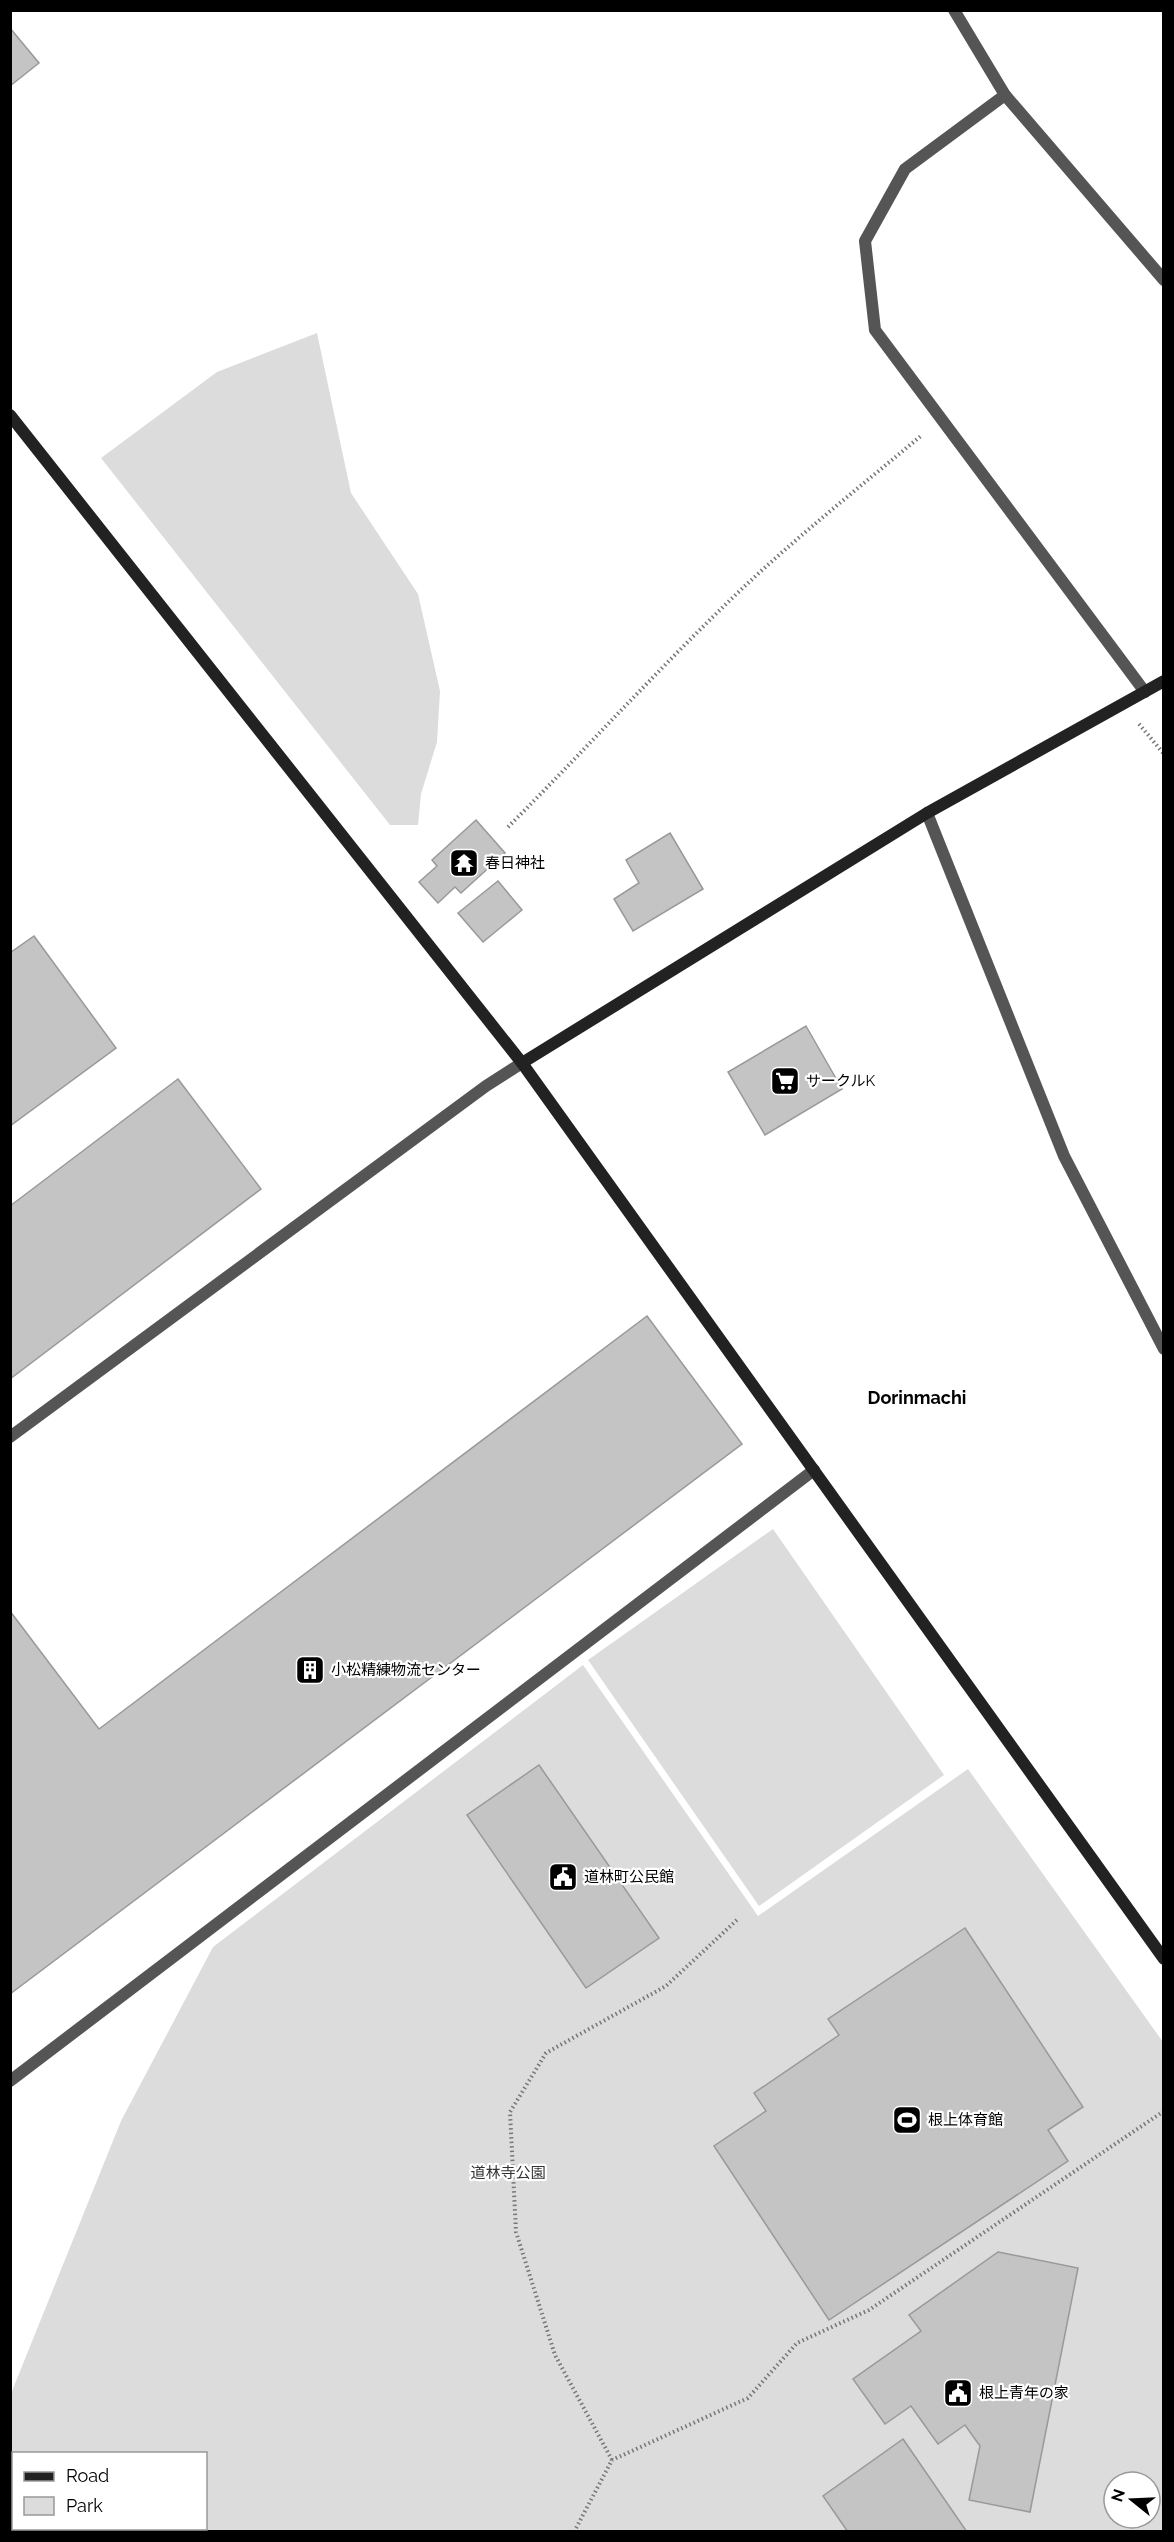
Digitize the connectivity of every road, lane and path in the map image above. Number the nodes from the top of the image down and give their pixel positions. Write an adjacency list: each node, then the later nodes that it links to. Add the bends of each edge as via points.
1 (954, 10): 2 (street)
2 (1005, 95): 3 (street); 5 (street, via 906,169 865,241 875,330)
3 (1164, 280)
4 (10, 415): 12 (street)
5 (941, 418): 7 (street); 11 (path, via 722,608)
6 (1164, 681): 7 (street)
7 (1145, 692): 8 (street)
8 (1123, 705): 9 (path); 10 (street)
9 (1164, 754)
10 (927, 813): 12 (street); 13 (street, via 1064,1156)
11 (508, 827)
12 (522, 1063): 14 (street); 15 (street)
13 (1164, 1349)
14 (10, 1437)
15 (814, 1470): 17 (street); 18 (street)
16 (738, 1919): 20 (path, via 666,1986 546,2053 510,2112 516,2232 555,2355)
17 (1164, 1959)
18 (10, 2081)
19 (1164, 2110): 20 (path, via 868,2310 797,2343 748,2398)
20 (612, 2460): 21 (path)
21 (574, 2532)

